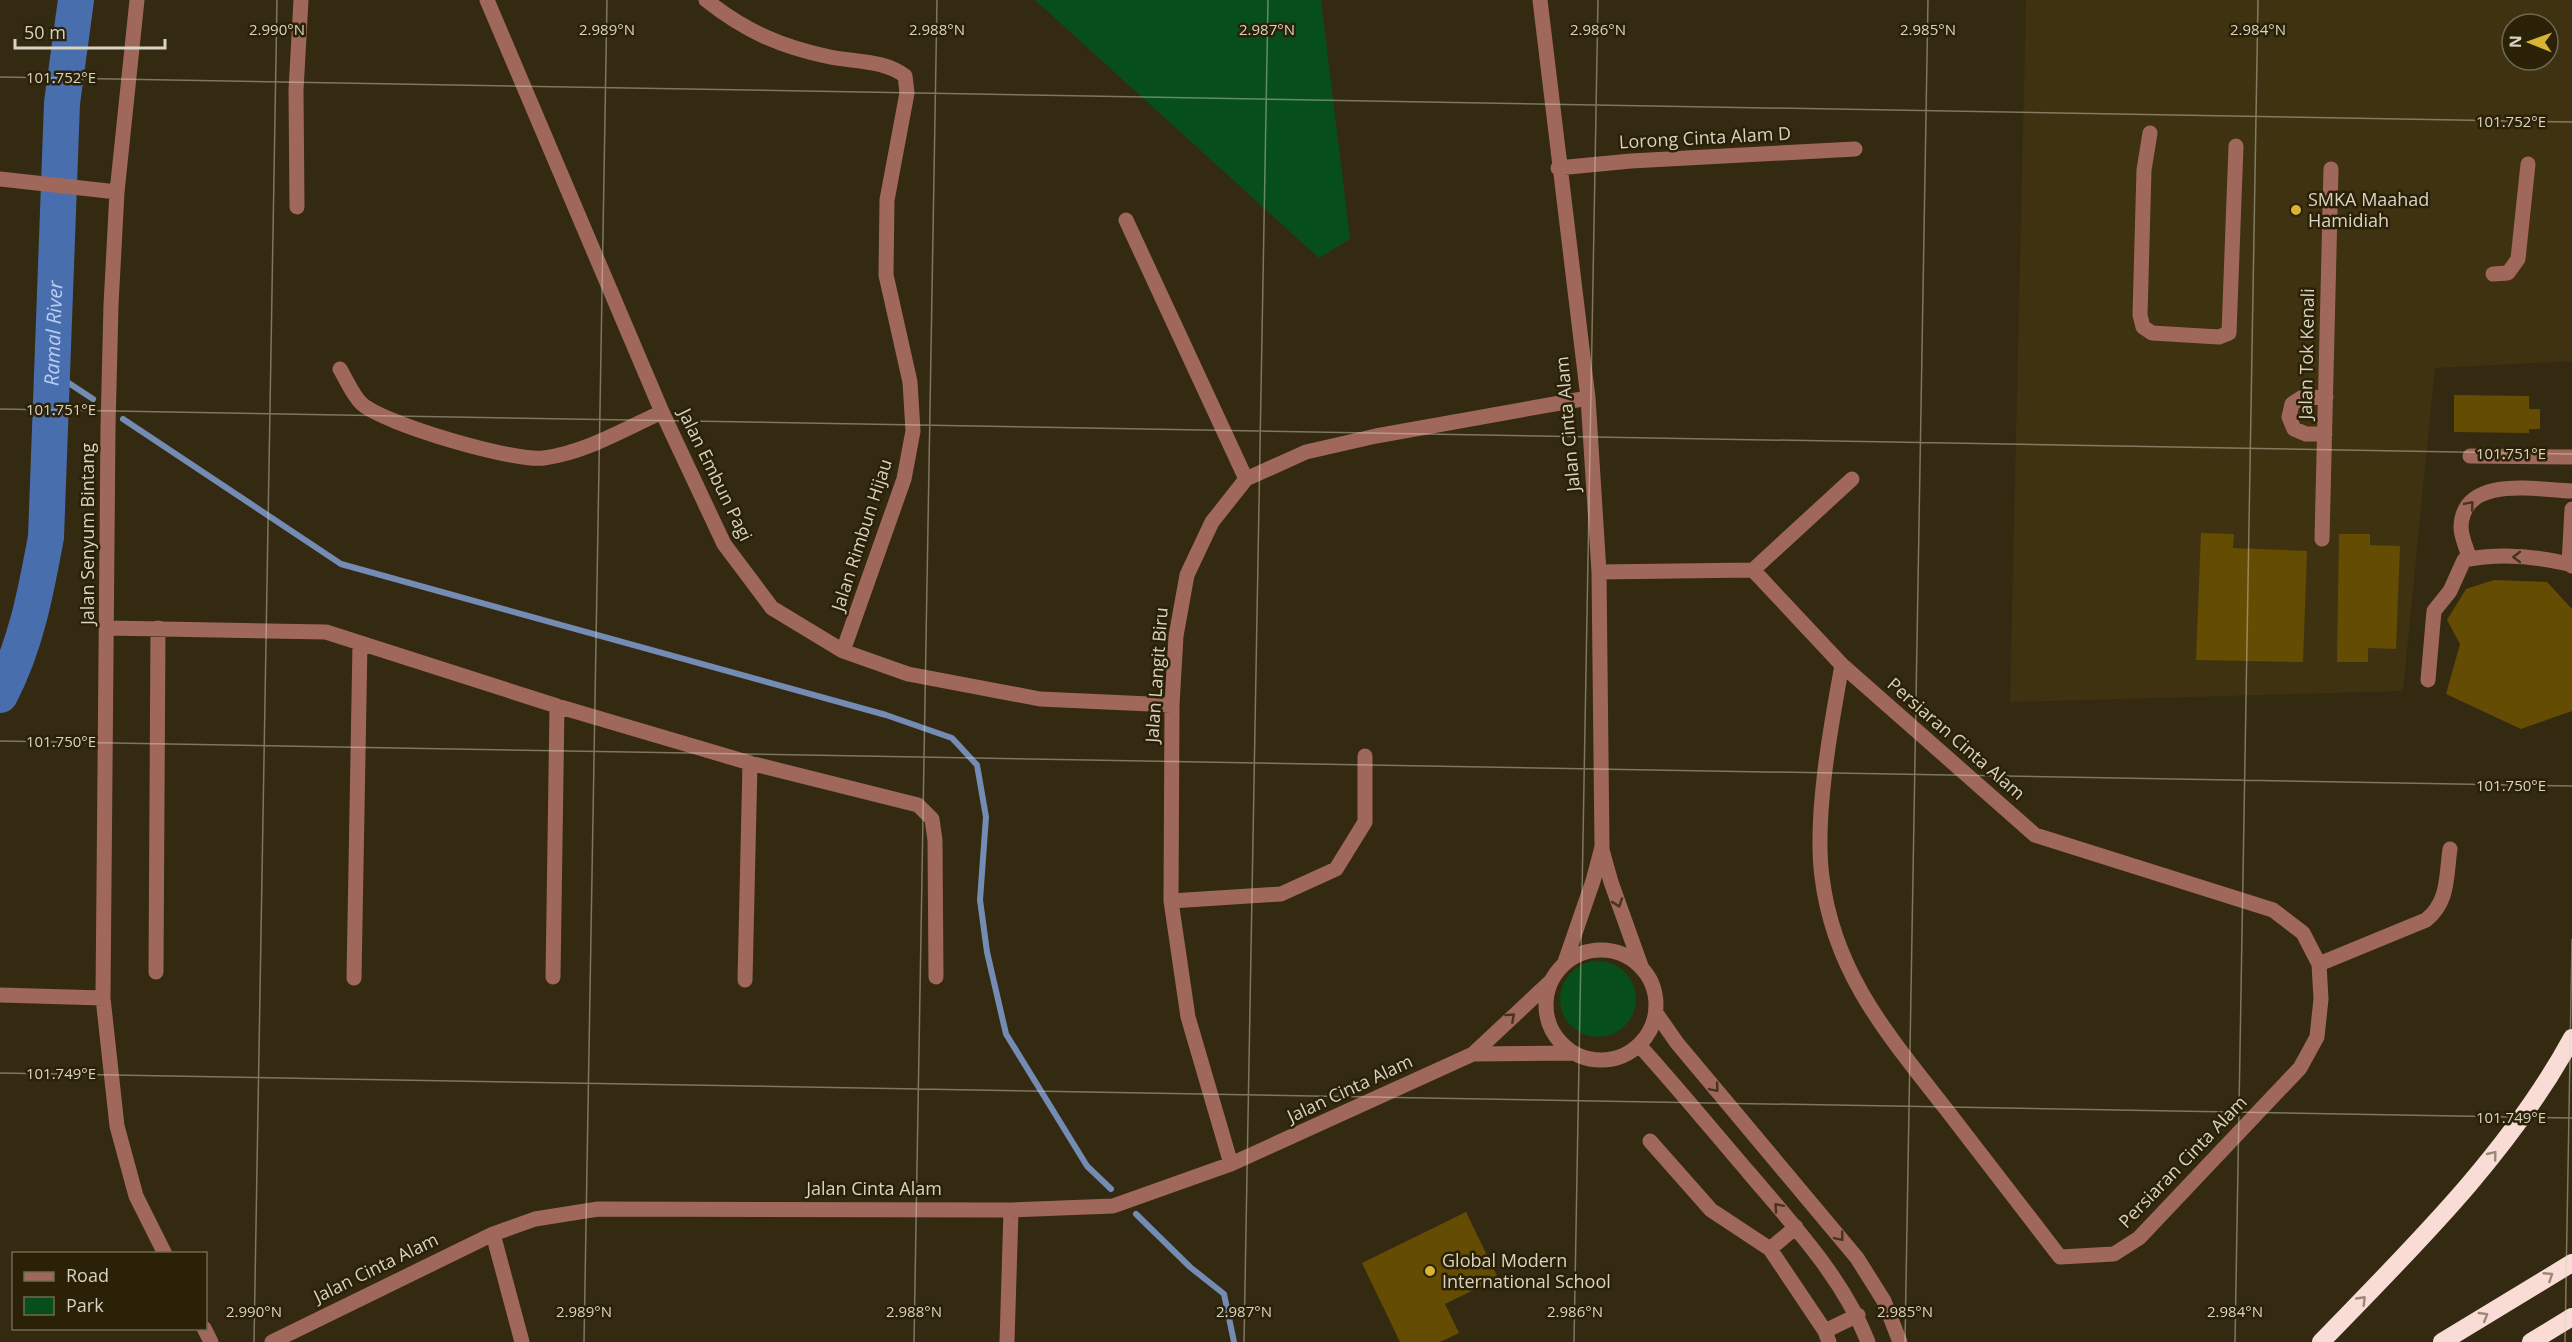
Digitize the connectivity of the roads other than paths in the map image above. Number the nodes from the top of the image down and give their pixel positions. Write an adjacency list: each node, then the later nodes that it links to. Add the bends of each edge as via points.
1 (137, 0): 13 (street, Jalan Senyum Bintang)
2 (301, 0): 14 (street, via 296,90)
3 (487, 0): 20 (street, Jalan Embun Pagi)
4 (706, 0): 36 (street, Jalan Rimbun Hijau, via 769,41 892,66 905,76 908,93 887,200 886,275 910,382 913,431 904,479)
5 (1540, 0): 10 (street, Jalan Cinta Alam)
6 (2150, 133): 7 (street, via 2144,170 2140,315 2143,327 2152,333 2219,337 2229,333)
7 (2236, 146)
8 (1855, 149): 10 (street, Lorong Cinta Alam D)
9 (2528, 164): 16 (street, via 2518,259 2508,273)
10 (1558, 168): 19 (street, Jalan Cinta Alam)
11 (2331, 169): 18 (street, Jalan Tok Kenali)
12 (0, 179): 13 (street)
13 (117, 192): 33 (street, Jalan Senyum Bintang, via 108,427)
14 (297, 207)
15 (1126, 220): 25 (street)
16 (2493, 274)
17 (340, 369): 20 (street, via 361,403 391,420 495,453 540,458 580,451)
18 (2326, 397): 21 (street, Jalan Tok Kenali); 21 (street, via 2301,398 2292,404 2289,417 2294,429 2306,434)
19 (1588, 398): 25 (street, Jalan Langit Biru, via 1306,452); 32 (street, Jalan Cinta Alam)
20 (662, 412): 36 (street, Jalan Embun Pagi, via 724,544 772,608)
21 (2325, 434): 28 (street, Jalan Tok Kenali)
22 (2470, 456): 23 (street)
23 (2572, 457)
24 (1852, 478): 31 (street)
25 (1246, 479): 39 (street, Jalan Langit Biru, via 1212,522 1187,575 1176,636)
26 (2572, 491): 29 (street, one-way to 26, via 2461,529 2465,509 2481,494 2499,489)
27 (2572, 509): 30 (street)
28 (2322, 539)
29 (2467, 560): 30 (street, one-way to 29, via 2540,557); 38 (street, via 2434,610)
30 (2571, 565)
31 (1753, 570): 32 (street); 37 (street, Persiaran Cinta Alam)
32 (1599, 572): 43 (street, Jalan Cinta Alam)
33 (108, 628): 34 (street); 56 (street, Jalan Senyum Bintang)
34 (159, 628): 35 (street, via 327,632); 49 (street)
35 (360, 643): 40 (street); 52 (street)
36 (843, 651): 39 (street, Jalan Embun Pagi, via 908,674 1040,699)
37 (1842, 665): 47 (street, Persiaran Cinta Alam, via 2035,835 2273,910 2303,933); 47 (street, Persiaran Cinta Alam, via 1822,817 1822,876 1838,948 1872,1014 2060,1257 2114,1254 2139,1238 2300,1068 2317,1037)
38 (2428, 680)
39 (1172, 705): 45 (street, Jalan Langit Biru)
40 (557, 706): 42 (street); 50 (street)
41 (1365, 756): 45 (street, via 1365,822 1336,868 1281,894)
42 (750, 763): 51 (street, via 918,805 932,819); 53 (street)
43 (1602, 847): 46 (street, Jalan Cinta Alam); 48 (street, Jalan Cinta Alam, one-way to 48)
44 (2450, 849): 47 (street, via 2438,910 2426,920)
45 (1171, 900): 63 (street, Jalan Langit Biru, via 1188,1017)
46 (1565, 962): 48 (street, via 1590,950 1604,949 1631,957); 54 (street)
47 (2319, 964)
48 (1641, 966): 57 (street, via 1654,988)
49 (156, 972)
50 (553, 977)
51 (936, 977)
52 (354, 978)
53 (745, 980)
54 (1550, 981): 60 (street, via 1545,1004 1550,1027); 61 (street, Jalan Cinta Alam, one-way to 54)
55 (0, 995): 56 (street)
56 (103, 998): 68 (street, Jalan Senyum Bintang, via 117,1126 136,1197)
57 (1656, 1013): 59 (street); 77 (street, one-way to 77, via 1857,1258 1884,1301)
58 (2572, 1038): 78 (highway, one-way to 58, via 2495,1154)
59 (1639, 1045): 60 (street, via 1607,1060); 65 (street, one-way to 59)
60 (1574, 1053): 61 (street, Jalan Cinta Alam)
61 (1473, 1054): 63 (street, Jalan Cinta Alam)
62 (1650, 1141): 67 (street, via 1711,1210)
63 (1231, 1164): 64 (street, Jalan Cinta Alam, via 1113,1206)
64 (1011, 1210): 66 (street, Jalan Cinta Alam, via 598,1209 535,1219); 75 (street)
65 (1796, 1227): 67 (street); 70 (street)
66 (493, 1234): 73 (street, Jalan Cinta Alam); 74 (street)
67 (1770, 1249): 72 (street)
68 (164, 1252)
69 (2572, 1263): 79 (highway, one-way to 69)
70 (1858, 1315): 72 (street); 76 (street)
71 (2572, 1317): 80 (highway)
72 (1827, 1336)
73 (272, 1342)
74 (522, 1342)
75 (1007, 1342)
76 (1868, 1342)
77 (1900, 1342)
78 (2322, 1342)
79 (2442, 1342)
80 (2531, 1342)

